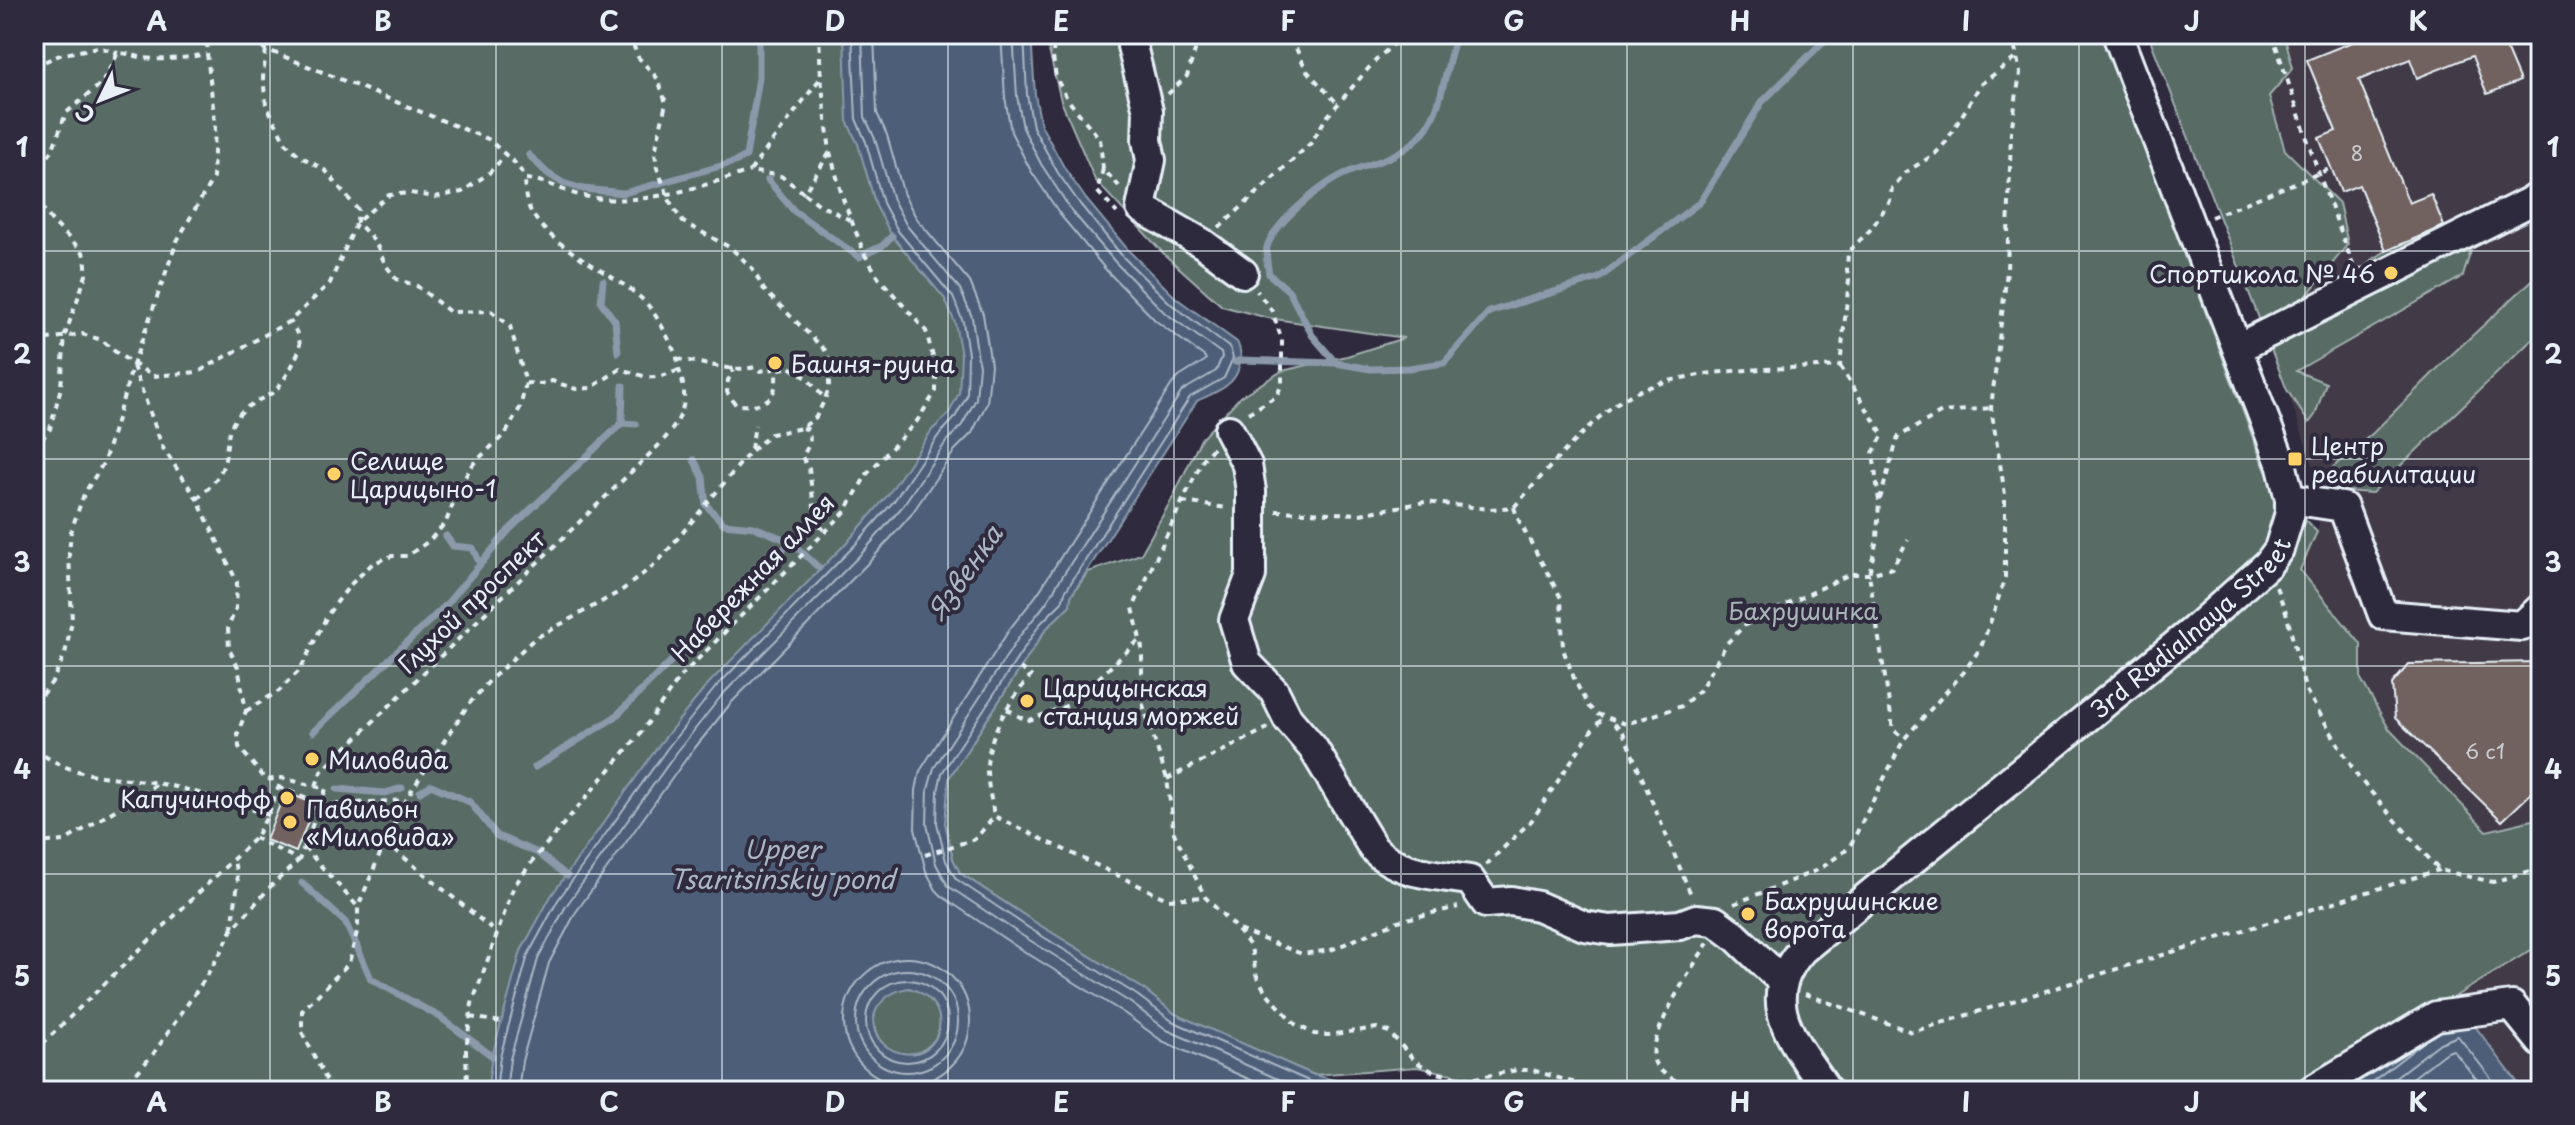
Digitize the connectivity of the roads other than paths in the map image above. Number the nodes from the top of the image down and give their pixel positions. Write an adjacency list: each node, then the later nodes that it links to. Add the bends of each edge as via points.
1 (2117, 34): 5 (street, 3rd Radialnaya Street)
2 (1140, 36): 4 (street, via 1132,46 1148,111 1151,160 1141,208)
3 (2541, 196): 5 (street)
4 (1243, 273)
5 (2238, 348): 7 (street, 3rd Radialnaya Street)
6 (1229, 430): 9 (street, via 1247,465 1251,491 1251,575 1234,620 1247,663 1274,691 1383,859 1478,892 1538,906 1584,926 1610,930 1715,921)
7 (2290, 499): 8 (street, via 2343,507 2383,615 2522,626); 9 (street, 3rd Radialnaya Street, via 2287,530 2268,564 1802,950 1788,966)
8 (2541, 608)
9 (1791, 987): 11 (street, via 1782,1019)
10 (2541, 1042): 12 (street, via 2512,1006 2436,1016)
11 (1827, 1091)
12 (2311, 1091)

